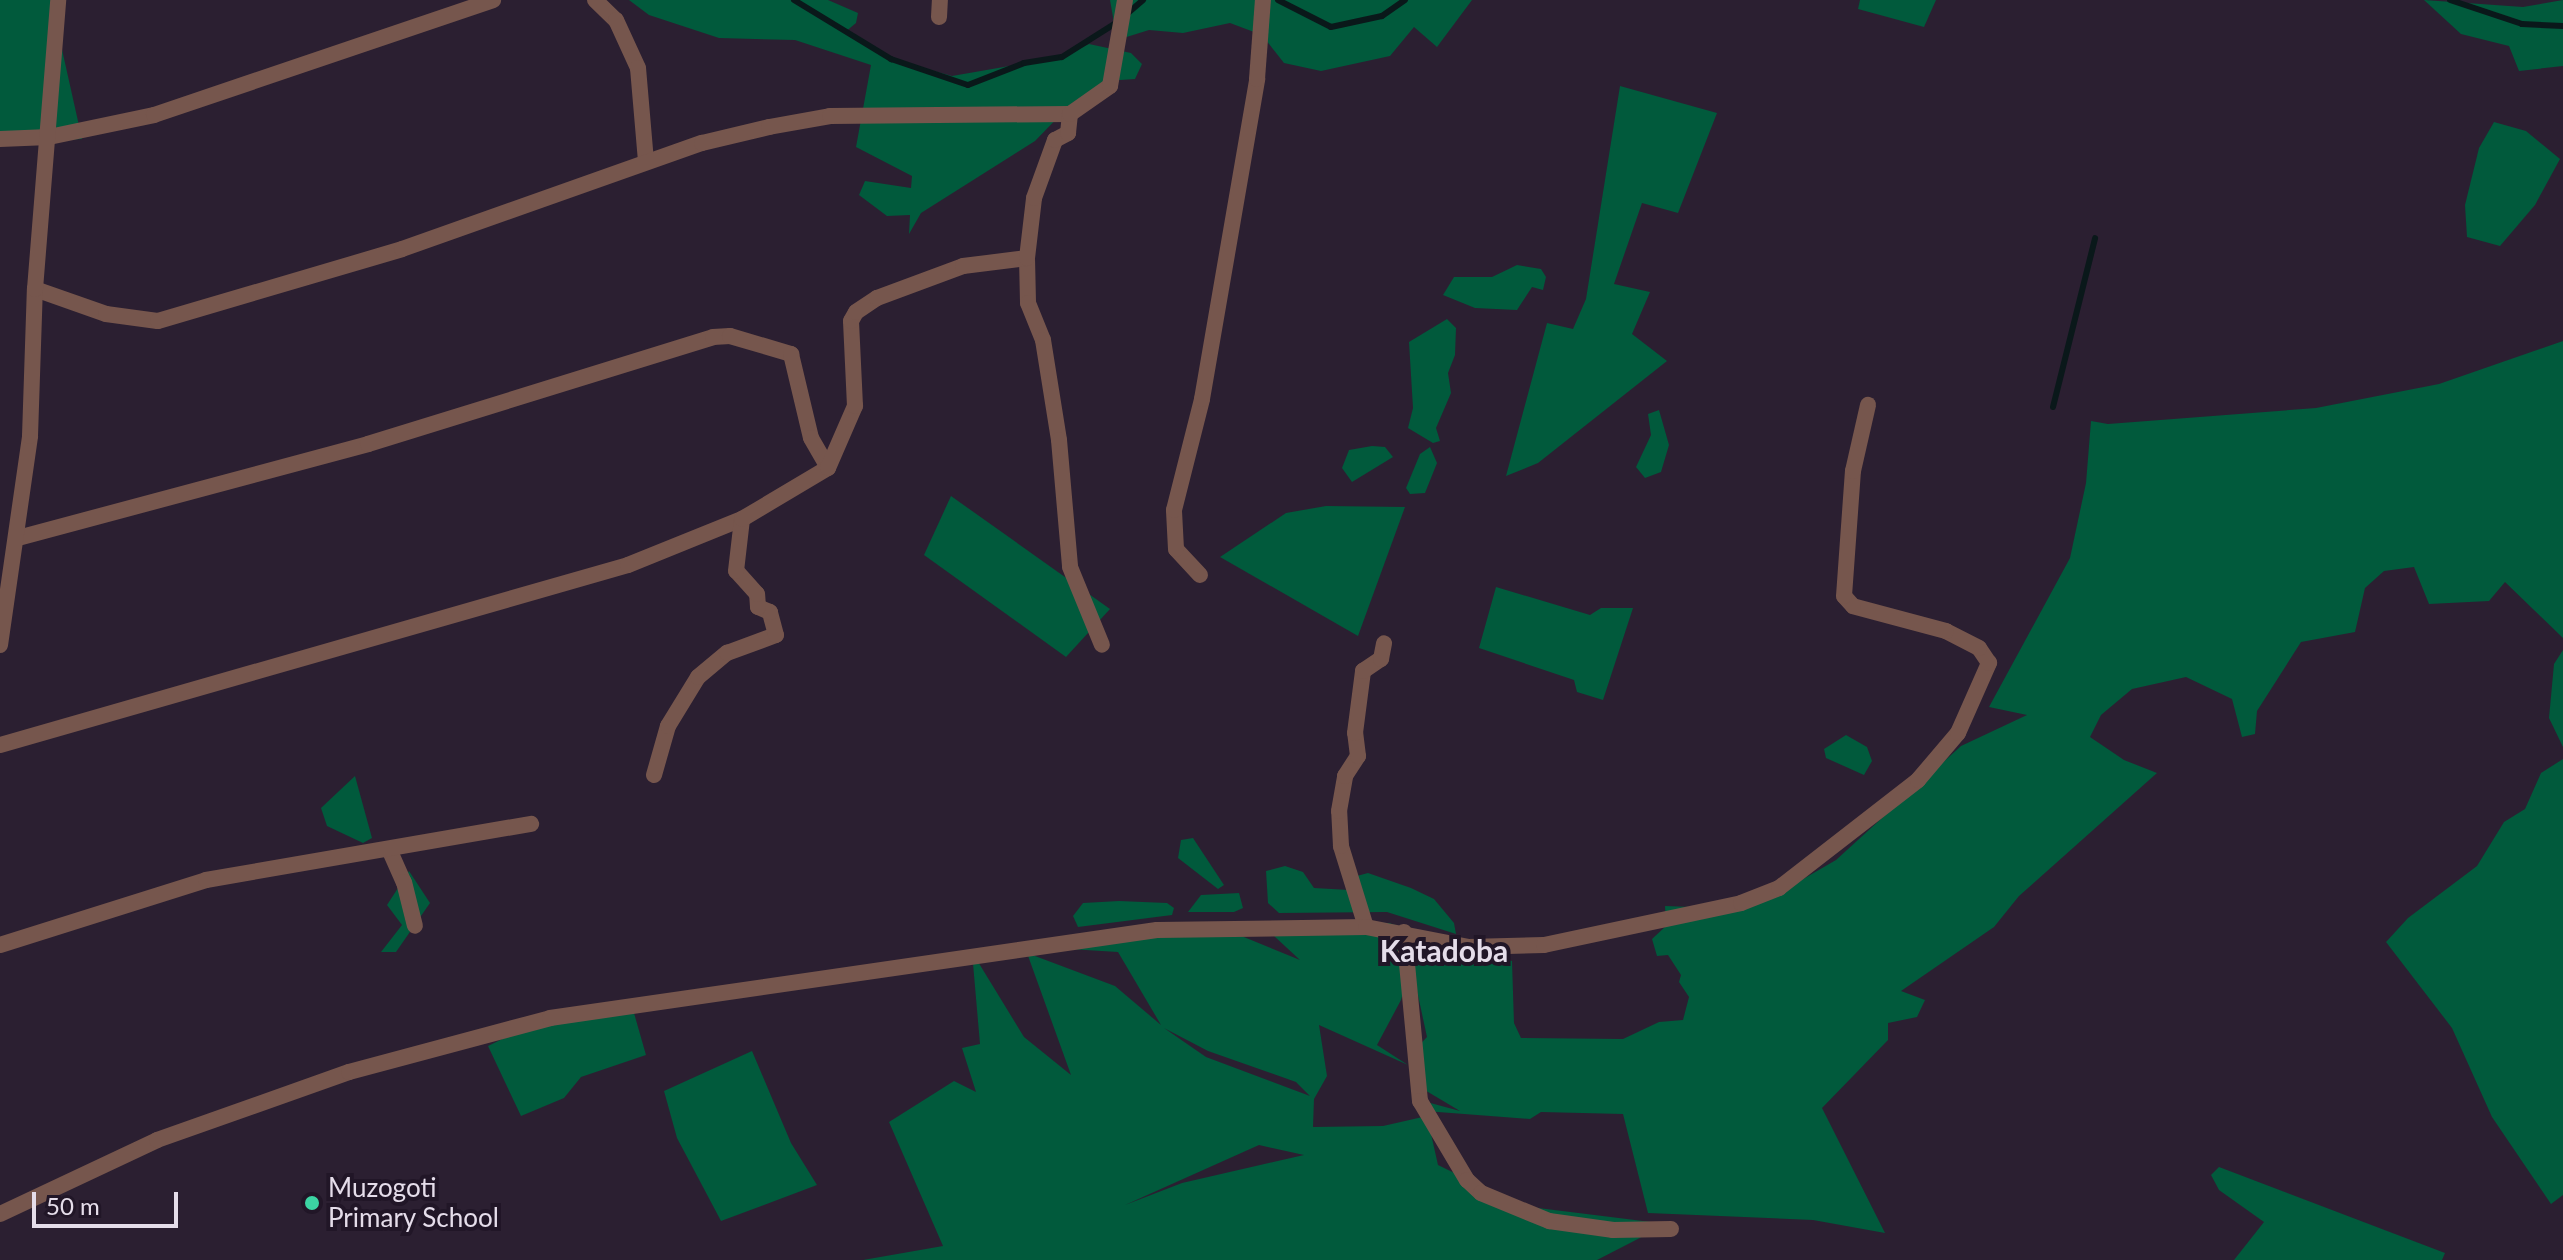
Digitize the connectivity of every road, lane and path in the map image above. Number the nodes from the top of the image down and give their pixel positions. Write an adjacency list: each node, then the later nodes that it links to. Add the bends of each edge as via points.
1 (58, 0): 7 (street)
2 (493, 0): 7 (street, via 154,115)
3 (595, 0): 9 (street, via 616,20 638,68)
4 (1125, 0): 6 (street, via 1110,86)
5 (1263, 0): 16 (street, via 1257,79 1202,399 1174,510 1176,549)
6 (1070, 114): 9 (street, via 830,116 702,143); 10 (street, via 1068,133 1055,140 1034,198)
7 (49, 137): 8 (street); 11 (street)
8 (0, 139)
9 (646, 161): 11 (street, via 402,249 177,318 133,320)
10 (1027, 258): 13 (street, via 963,266 877,298 856,312 851,321 855,406); 19 (street, via 1028,303 1043,340 1059,440 1070,567)
11 (35, 289): 15 (street, via 30,436)
12 (1868, 405): 26 (street, via 1853,471 1844,596 1853,606 1946,631 1979,648 1989,660 1958,733 1941,755 1807,871 1741,903 1522,947 1462,946)
13 (828, 468): 14 (street); 15 (street, via 811,438 791,354 730,336 713,337 368,444)
14 (742, 519): 20 (street, via 628,565); 21 (street, via 736,571 757,594 758,607 770,612 777,633 768,641 727,653 698,677 668,726)
15 (18, 538): 18 (street)
16 (1200, 575)
17 (1384, 643): 25 (street, via 1381,659 1363,671 1355,733 1358,756 1345,776 1339,811 1341,846)
18 (0, 645)
19 (1102, 645)
20 (0, 745)
21 (654, 775)
22 (531, 824): 23 (street)
23 (389, 849): 24 (street); 27 (street, via 206,880)
24 (415, 926)
25 (1366, 927): 26 (street); 28 (street, via 1157,930 530,1022 349,1072 172,1134)
26 (1404, 932): 29 (street, via 1420,1101 1467,1180 1481,1193 1549,1221 1613,1230)
27 (0, 945)
28 (0, 1214)
29 (1671, 1229)

